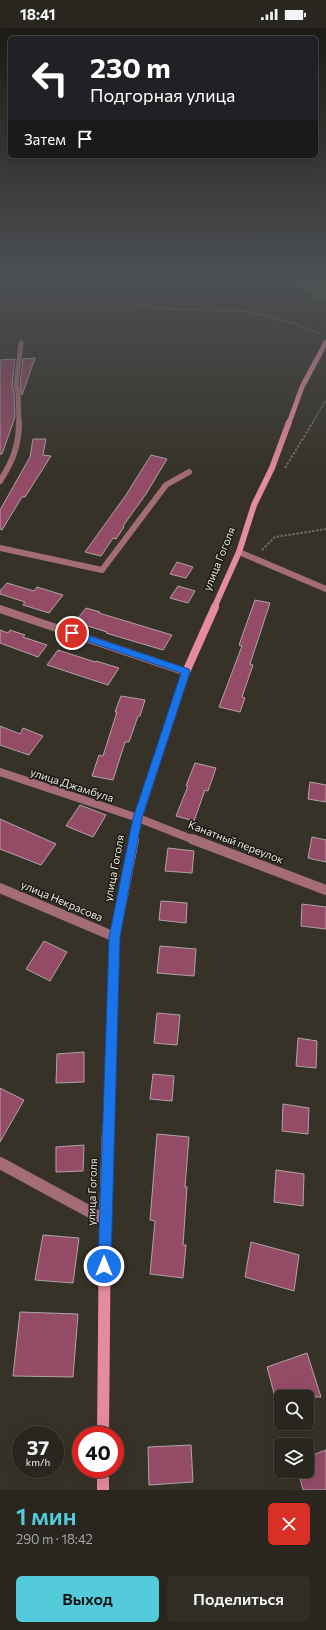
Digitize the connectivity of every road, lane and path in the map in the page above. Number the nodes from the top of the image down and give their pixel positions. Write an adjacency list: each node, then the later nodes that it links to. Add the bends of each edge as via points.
1 (326, 342): 9 (street, улица Гоголя, via 302,387 272,468 254,505)
2 (21, 343): 6 (street, via 16,386 19,439)
3 (326, 400): 5 (path)
4 (189, 472): 8 (street, via 166,485 102,570)
5 (281, 473)
6 (0, 481)
7 (326, 529): 10 (path, via 275,537)
8 (0, 548)
9 (239, 552): 10 (street); 13 (street, улица Гоголя)
10 (253, 558): 11 (street)
11 (326, 589)
12 (0, 609): 13 (street)
13 (186, 672): 15 (street, улица Гоголя)
14 (0, 772): 15 (street, улица Джамбула)
15 (138, 818): 17 (street, Канатный переулок); 18 (street, улица Гоголя)
16 (0, 888): 18 (street, улица Некрасова)
17 (326, 890)
18 (114, 937): 20 (street, улица Гоголя)
19 (0, 1163): 20 (street)
20 (105, 1220): 21 (street, улица Гоголя)
21 (103, 1426)
22 (103, 1478): 23 (street)
23 (103, 1490)

